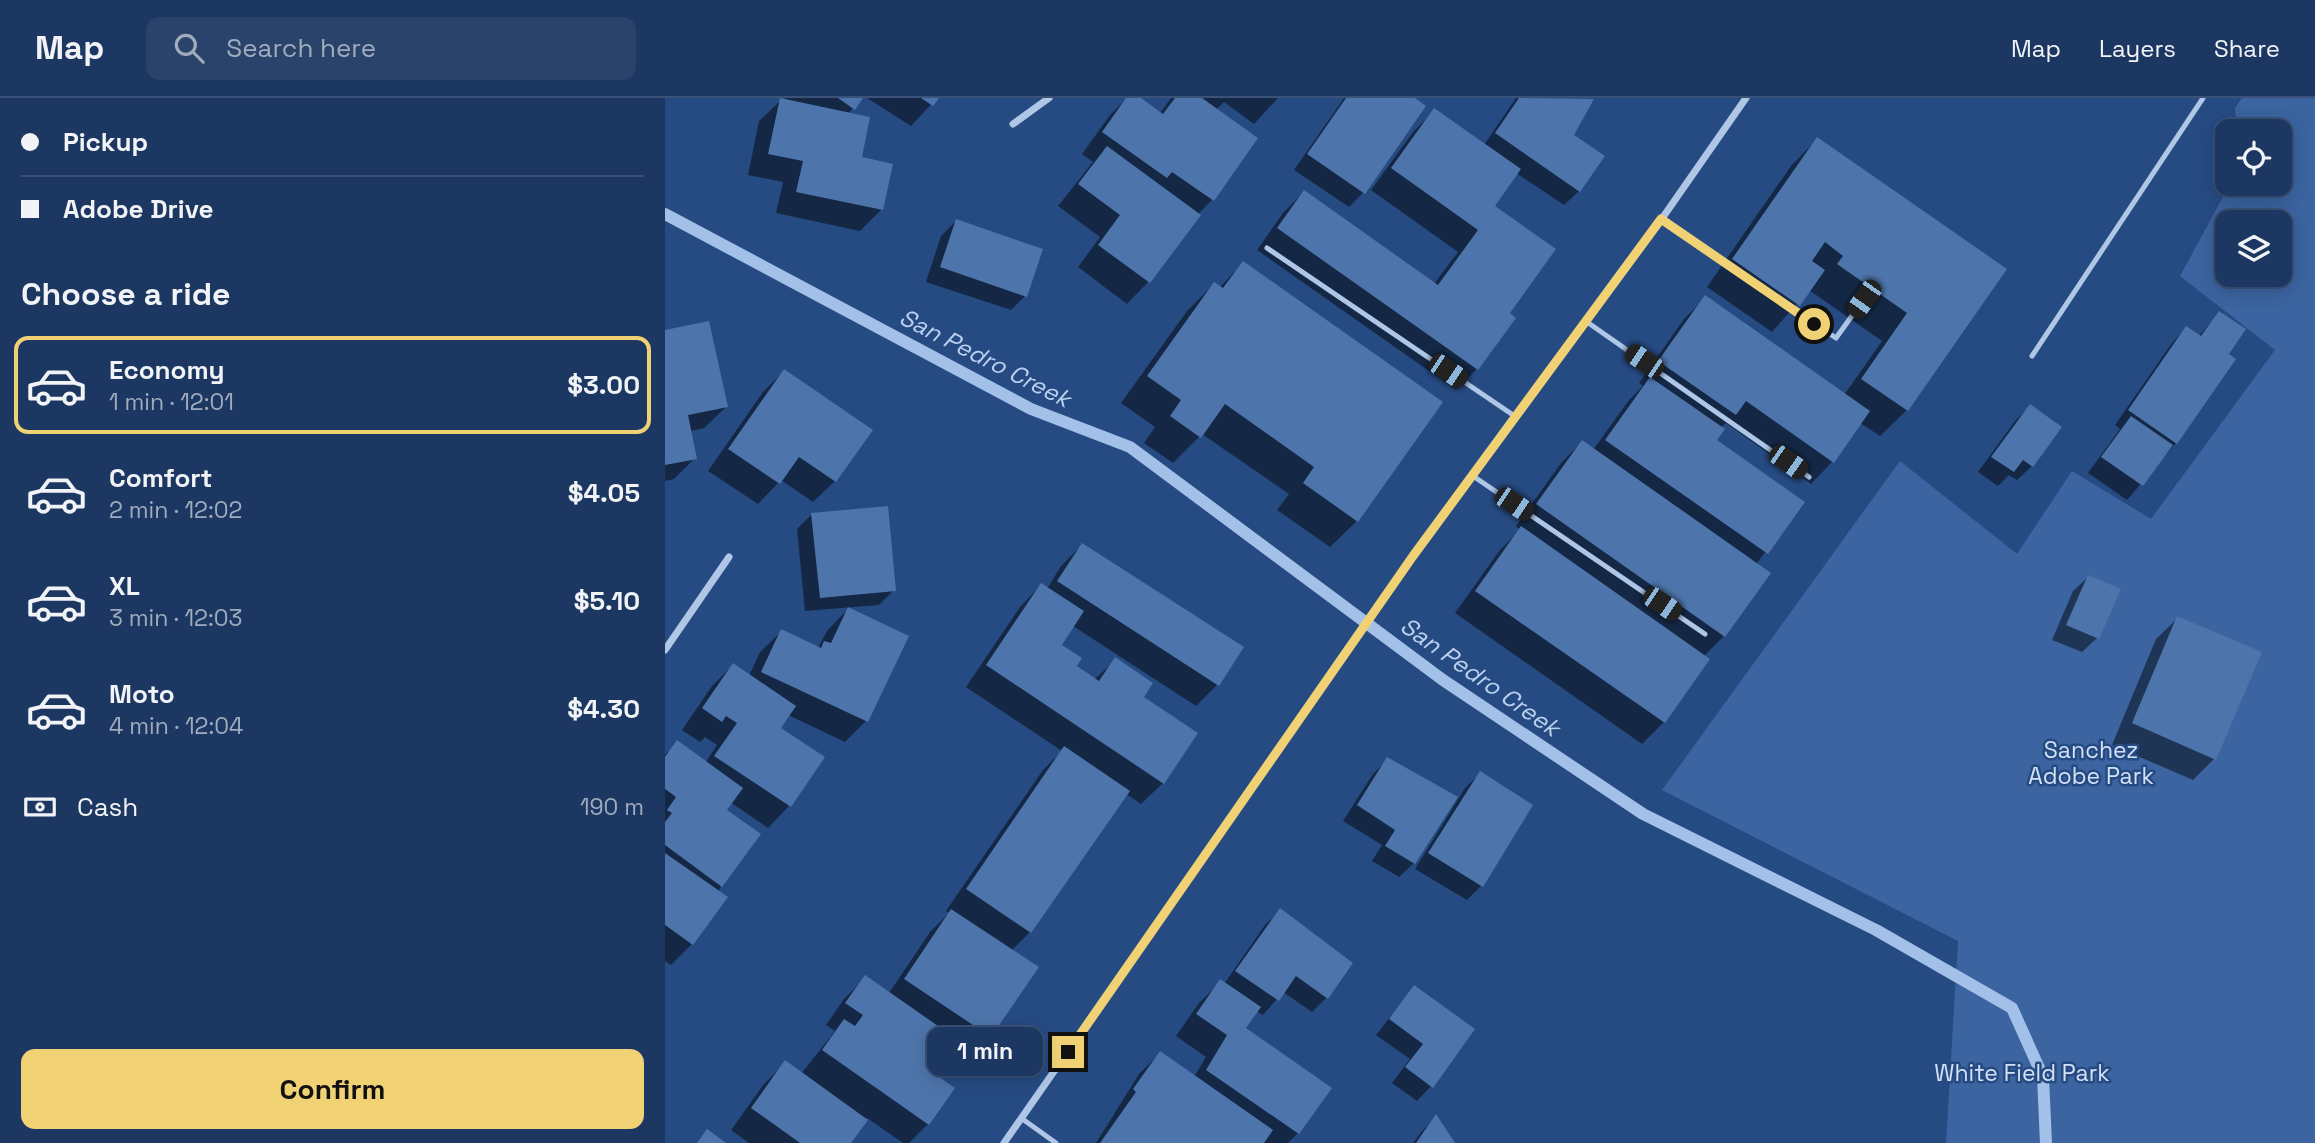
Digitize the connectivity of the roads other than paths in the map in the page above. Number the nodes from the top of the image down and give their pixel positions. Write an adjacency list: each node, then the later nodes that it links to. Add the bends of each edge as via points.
1 (1049, 98): 4 (street)
2 (1746, 98): 5 (street)
3 (2203, 98): 9 (lane)
4 (1013, 124)
5 (1661, 219): 7 (lane, via 1836,338); 8 (street)
6 (1268, 248): 10 (lane)
7 (1864, 299)
8 (1587, 322): 10 (street); 12 (lane)
9 (2032, 356)
10 (1516, 417): 11 (street)
11 (1473, 476): 14 (lane); 16 (street)
12 (1809, 477)
13 (729, 557): 15 (street)
14 (1705, 634)
15 (665, 650)
16 (1021, 1118): 17 (street); 18 (lane)
17 (1004, 1143)
18 (1056, 1143)

